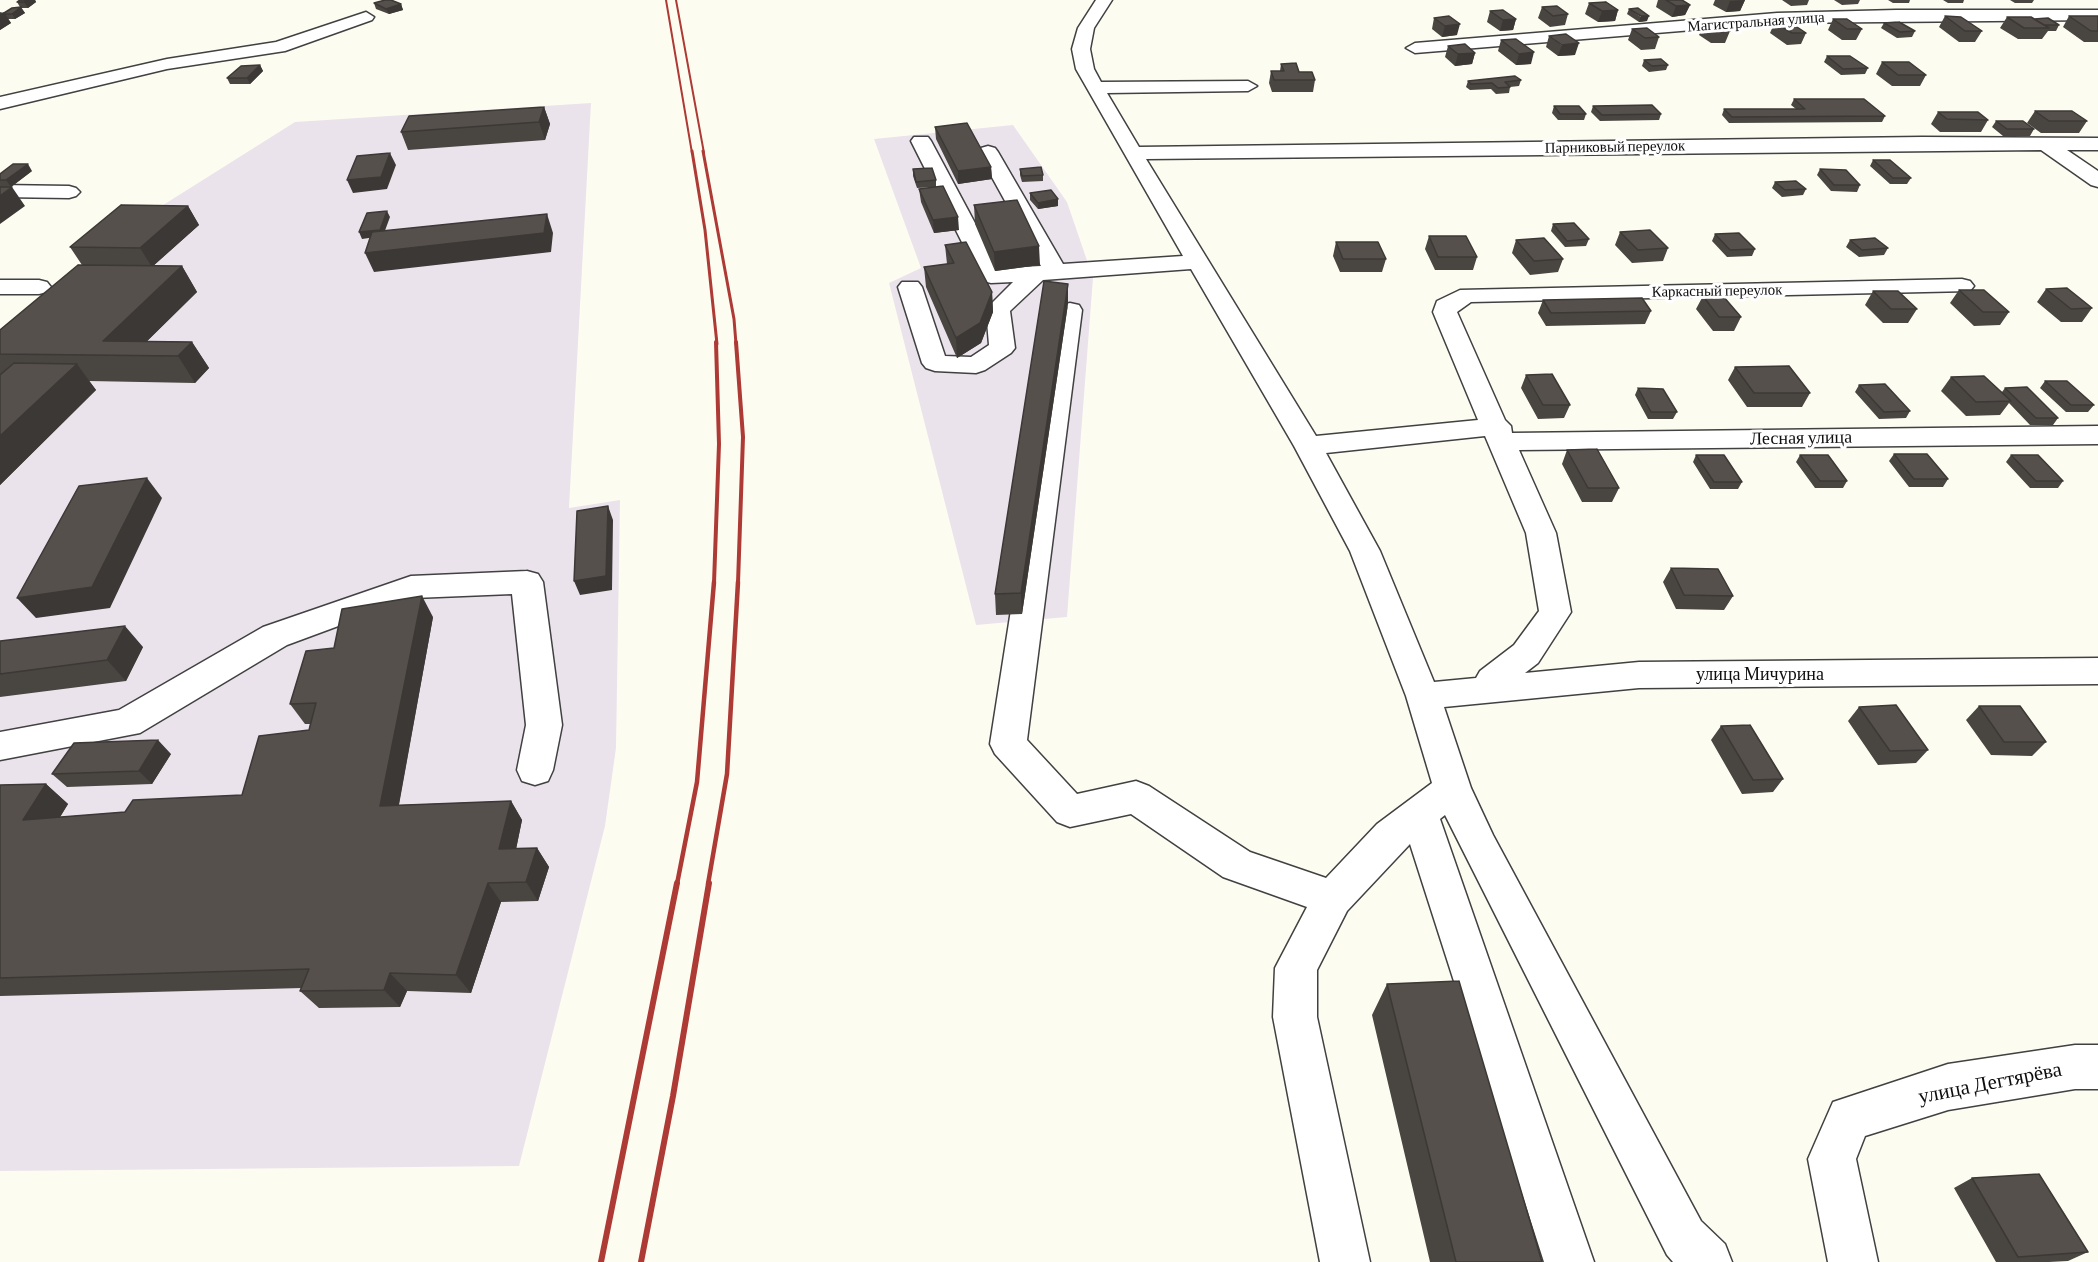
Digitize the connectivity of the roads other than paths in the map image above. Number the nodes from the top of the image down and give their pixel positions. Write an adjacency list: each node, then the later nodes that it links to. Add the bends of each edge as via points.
1 (1104, 0): 6 (street, via 1086,28 1081,48 1085,69)
2 (2097, 16): 4 (street, Магистральная улица, via 1777,18)
3 (366, 17): 7 (street, via 294,43 167,64)
4 (1415, 48)
5 (1248, 86): 6 (street)
6 (1095, 88): 12 (street)
7 (0, 103)
8 (921, 141): 17 (street, via 991,276)
9 (2046, 144): 10 (street, Парниковый переулок); 12 (street, Парниковый переулок); 13 (street)
10 (2098, 144)
11 (988, 152): 17 (street)
12 (1133, 153): 16 (street)
13 (2098, 181)
14 (0, 191): 15 (street)
15 (69, 192)
16 (1198, 262): 17 (street); 25 (street)
17 (1046, 272): 21 (street, via 998,309 1002,348 976,365 936,363)
18 (1962, 286): 23 (street, Каркасный переулок, via 1471,295 1452,301 1445,312)
19 (0, 287): 20 (street)
20 (39, 287)
21 (910, 287)
22 (1070, 310): 33 (street, via 1008,744 1070,811 1136,797 1237,865)
23 (1500, 434): 24 (street, Лесная улица); 25 (street, Лесная улица); 27 (street, via 1541,533 1555,612 1526,654 1492,680)
24 (2098, 435)
25 (1308, 446): 28 (street, via 1365,551)
26 (2098, 672): 27 (street, улица Мичурина, via 1639,675)
27 (1486, 690): 28 (street, улица Мичурина)
28 (1423, 696): 31 (street)
29 (0, 746): 30 (street, via 127,723 275,636 411,587 526,582 544,725)
30 (535, 770)
31 (1452, 788): 32 (street); 37 (street, via 1684,1238)
32 (1419, 814): 33 (street, via 1391,837); 36 (street)
33 (1333, 898): 35 (street, via 1296,968 1295,1017)
34 (2098, 1067): 38 (street, улица Дегтярёва, via 2075,1067 1948,1087 1849,1118 1832,1159)
35 (1345, 1262)
36 (1569, 1262)
37 (1707, 1262)
38 (1853, 1262)

